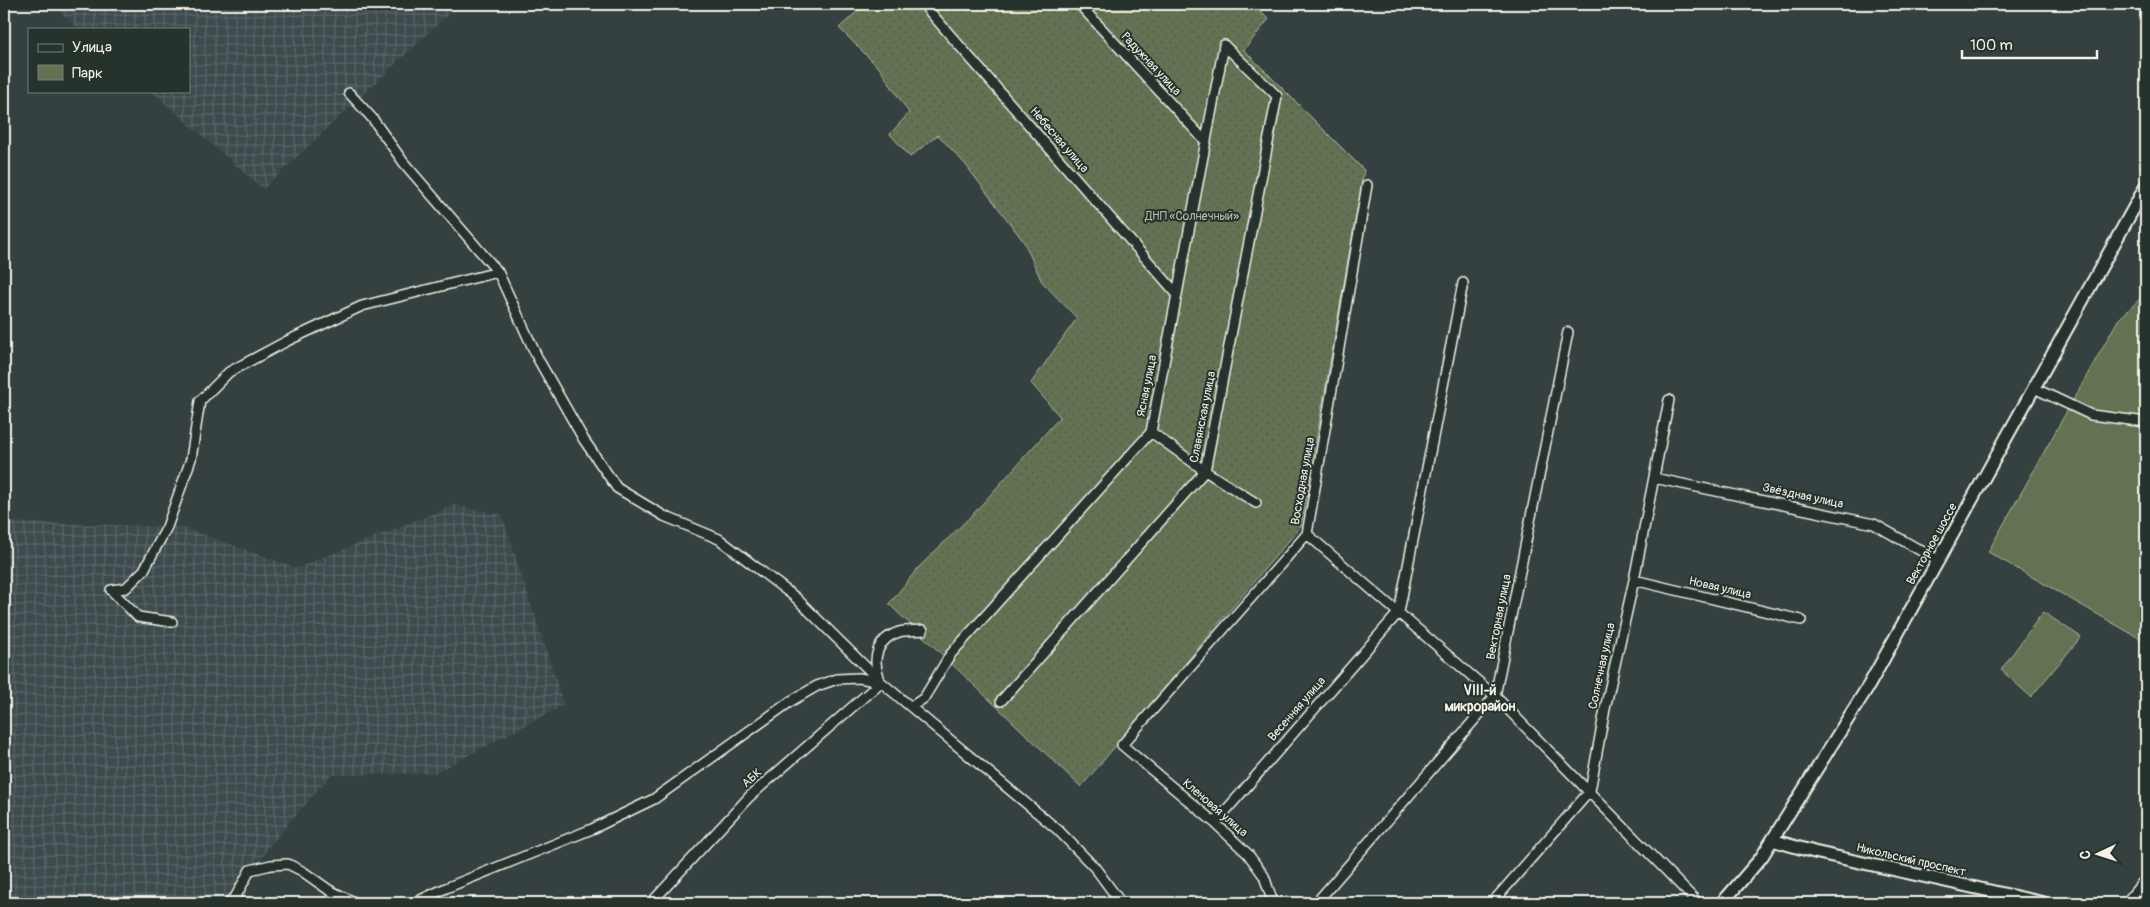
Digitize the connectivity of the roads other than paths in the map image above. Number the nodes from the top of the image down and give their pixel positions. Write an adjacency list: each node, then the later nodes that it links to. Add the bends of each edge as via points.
1 (923, 4): 10 (street, Небесная улица)
2 (1079, 4): 5 (street, Радужная улица)
3 (1224, 45): 5 (street, Ясная улица); 16 (street, Славянская улица, via 1278,96)
4 (349, 92): 8 (street, via 404,164)
5 (1206, 142): 10 (street, Ясная улица)
6 (1367, 185): 19 (street, Восходная улица)
7 (2146, 186): 12 (main road, Векторное шоссе)
8 (498, 272): 24 (street, via 362,306 287,340 228,372 200,401 191,459 167,526 144,570 126,588 111,590 138,616); 26 (street, via 538,359 584,440 618,488 664,516 719,539 795,597)
9 (1463, 283): 22 (street)
10 (1177, 294): 15 (street, Ясная улица)
11 (1568, 332): 27 (street, Векторная улица)
12 (2034, 388): 14 (street, via 2091,415); 20 (main road, Векторное шоссе)
13 (1668, 400): 17 (street, Солнечная улица)
14 (2146, 422)
15 (1151, 432): 16 (street); 29 (street, Ясная улица, via 950,654 924,698)
16 (1205, 472): 18 (street); 28 (street, Славянская улица)
17 (1654, 478): 20 (street, Звёздная улица, via 1874,524); 21 (street, Солнечная улица)
18 (1256, 503)
19 (1307, 534): 22 (street); 30 (street, Восходная улица)
20 (1938, 561): 33 (main road, Векторное шоссе, via 1869,685)
21 (1634, 580): 23 (street, Новая улица); 31 (street, Солнечная улица)
22 (1399, 612): 27 (street); 32 (street, Весенняя улица)
23 (1800, 620)
24 (172, 622)
25 (923, 630): 26 (street, via 899,632 885,639 875,656 874,665)
26 (881, 682): 29 (street); 37 (street, via 838,678 817,686 654,799 592,830); 38 (street, АБК, via 749,797)
27 (1496, 696): 31 (street); 41 (street, Векторная улица)
28 (1001, 701)
29 (911, 707): 39 (street, via 1058,830 1096,869)
30 (1122, 745): 32 (street, Кленовая улица)
31 (1590, 791): 42 (street); 43 (street)
32 (1215, 823): 40 (street, Кленовая улица, via 1254,860 1264,876)
33 (1772, 840): 44 (main road, Векторное шоссе, via 1761,858); 45 (main road, Никольский проспект)
34 (2146, 878): 46 (street)
35 (228, 903): 36 (street, via 236,896 250,870 288,864 328,890)
36 (356, 903)
37 (414, 903)
38 (651, 903)
39 (1120, 903)
40 (1273, 903)
41 (1316, 903)
42 (1492, 903)
43 (1698, 903)
44 (1722, 903)
45 (2044, 903)
46 (2126, 903)

